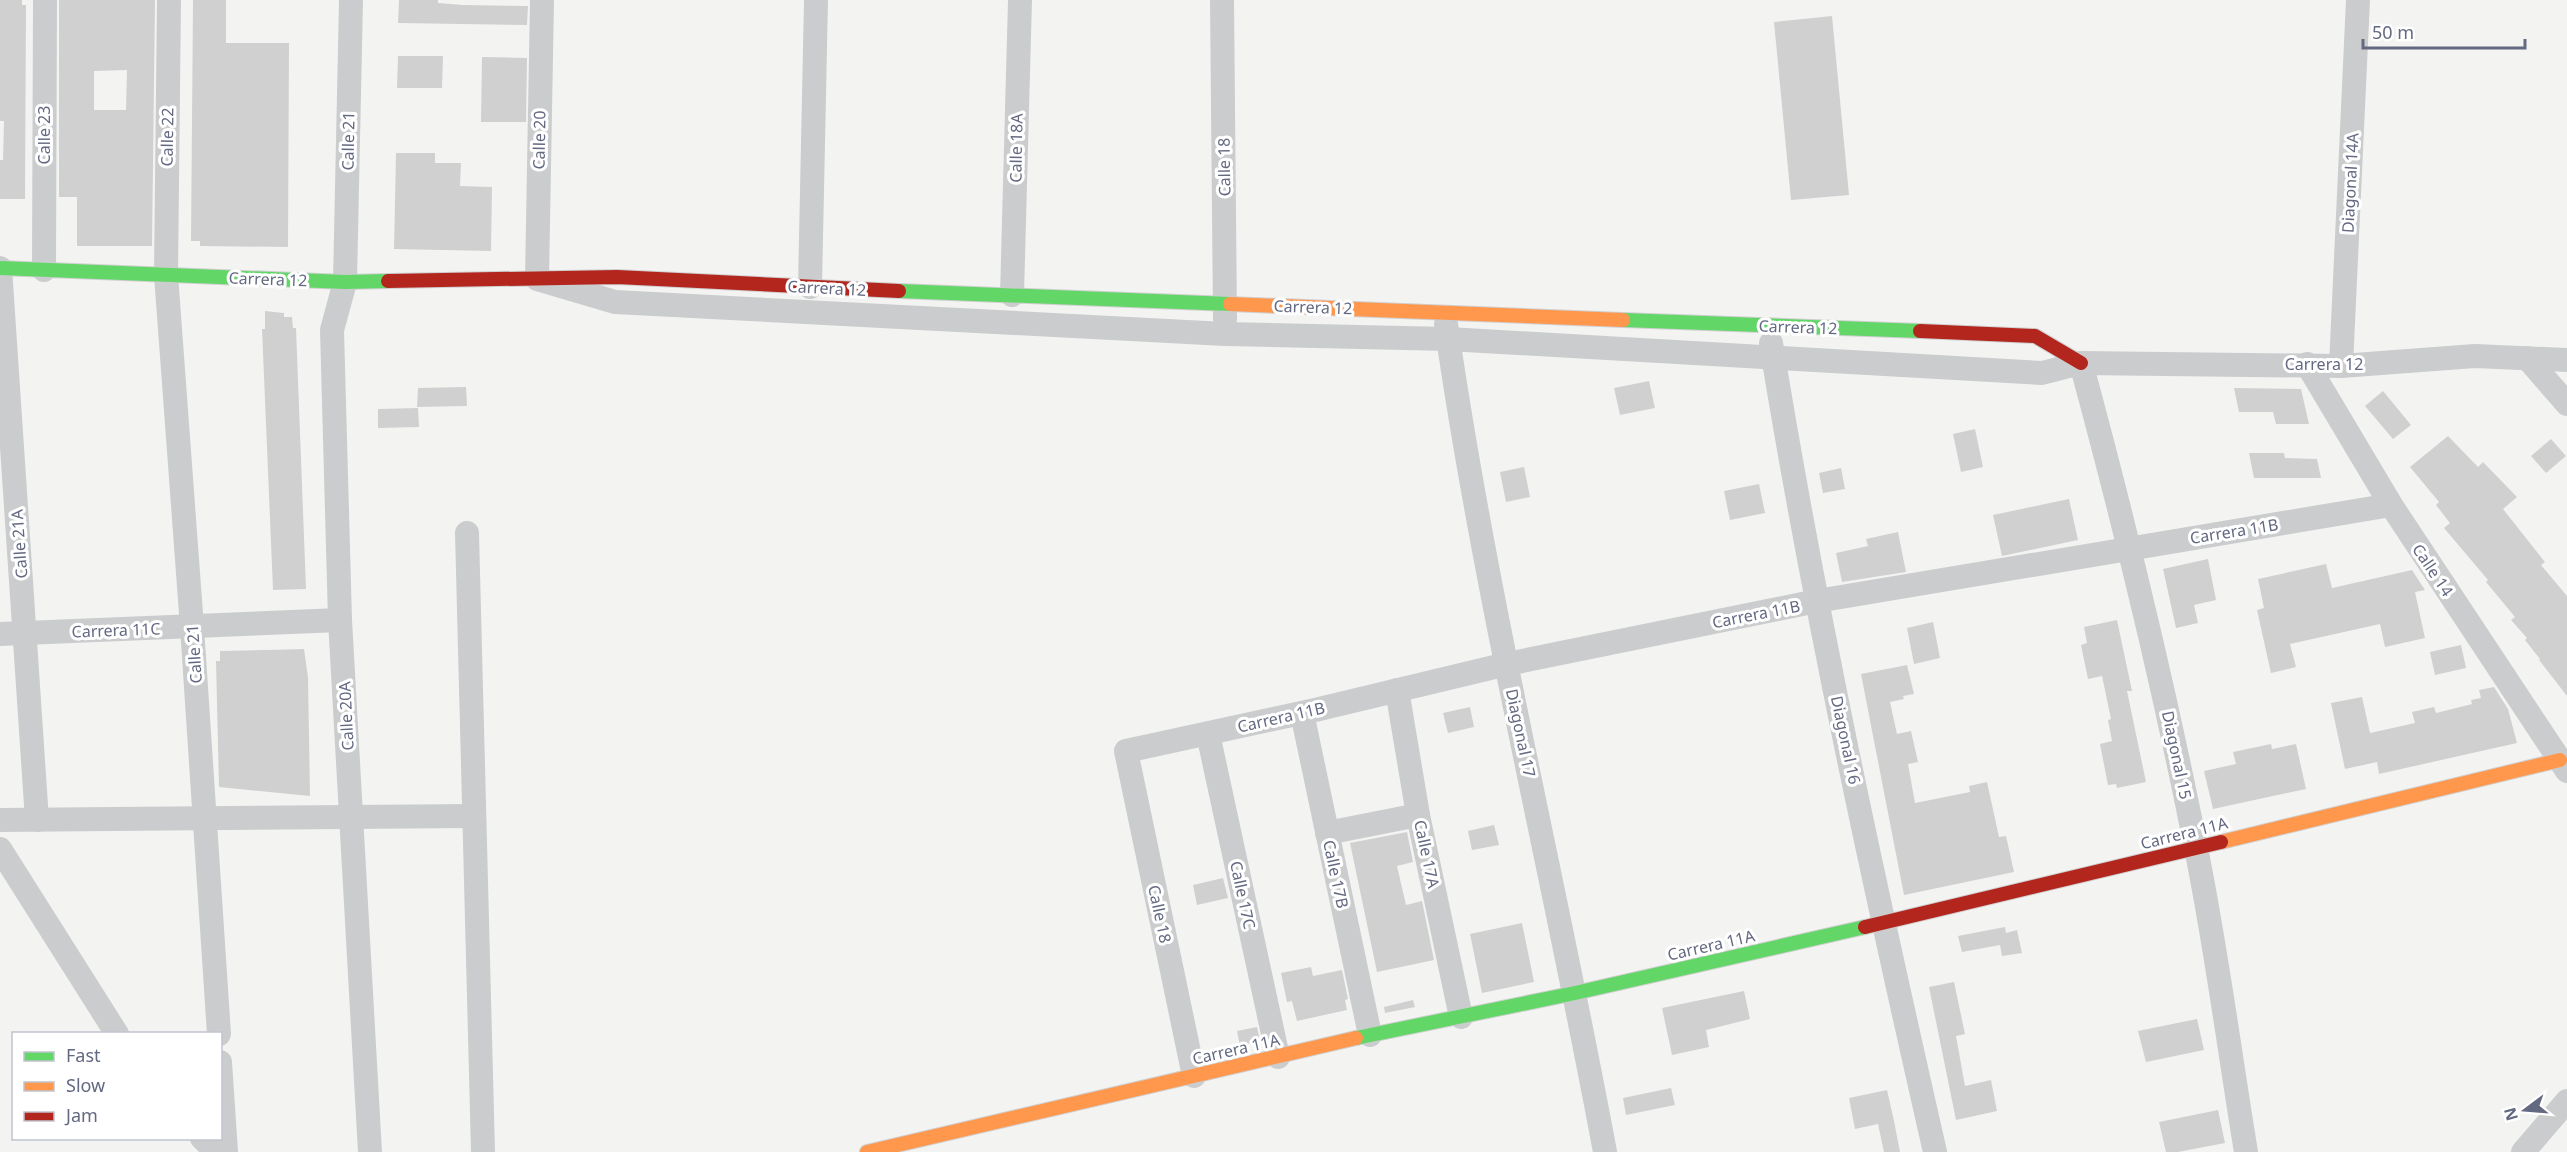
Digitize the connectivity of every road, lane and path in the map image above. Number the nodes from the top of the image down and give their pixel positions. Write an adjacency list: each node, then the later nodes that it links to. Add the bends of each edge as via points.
1 (45, 0): 10 (street, Calle 23)
2 (169, 0): 11 (street, Calle 22)
3 (351, 0): 13 (street, Calle 21)
4 (542, 0): 12 (street, Calle 20)
5 (816, 0): 14 (street)
6 (1020, 0): 15 (street, Calle 18A)
7 (1222, 0): 16 (street, Calle 18)
8 (2358, 0): 26 (street, Diagonal 14A)
9 (0, 268): 10 (street, Carrera 12); 34 (street, Calle 21A)
10 (44, 270): 11 (street, Carrera 12)
11 (166, 275): 13 (street, Carrera 12); 33 (street, Calle 21)
12 (537, 279): 13 (street, Carrera 12); 14 (street, Carrera 12, via 617,277); 19 (street, Carrera 12, via 615,302)
13 (345, 282): 32 (street, Calle 20A, via 332,330)
14 (810, 287): 15 (street, Carrera 12)
15 (1012, 295): 16 (street, Carrera 12)
16 (1226, 304): 17 (street, Carrera 12); 19 (street, Calle 18)
17 (1444, 313): 18 (street, Carrera 12); 20 (street, Diagonal 17)
18 (1768, 326): 21 (street, Diagonal 16); 24 (street, Carrera 12, via 2035,336)
19 (1225, 334): 20 (street, Carrera 12)
20 (1448, 339): 21 (street, Carrera 12); 36 (street, Diagonal 17, via 1473,495)
21 (1773, 358): 24 (street, Carrera 12, via 2042,373); 31 (street, Diagonal 16)
22 (2527, 358): 23 (street, Carrera 12); 26 (street, Carrera 12, via 2475,356); 27 (street)
23 (2567, 360)
24 (2081, 363): 25 (street, Carrera 12); 30 (street, Diagonal 15)
25 (2307, 364): 26 (street, Carrera 12); 28 (street, Calle 14)
26 (2341, 366)
27 (2567, 404)
28 (2391, 505): 30 (street, Carrera 11B); 41 (street, Calle 14)
29 (467, 534): 43 (street)
30 (2130, 548): 31 (street, Carrera 11B); 49 (street, Diagonal 15)
31 (1817, 601): 36 (street, Carrera 11B); 51 (street, Diagonal 16)
32 (340, 620): 33 (street, Carrera 11C); 44 (street, Calle 20A)
33 (192, 627): 34 (street, Carrera 11C); 45 (street, Calle 21)
34 (25, 633): 35 (street, Carrera 11C); 47 (street, Calle 21A)
35 (0, 634)
36 (1507, 664): 37 (street, Carrera 11B); 52 (street, Diagonal 17)
37 (1397, 690): 38 (street, Carrera 11B); 42 (street, Calle 17A)
38 (1302, 712): 39 (street, Carrera 11B); 48 (street, Calle 17B)
39 (1208, 734): 40 (street, Carrera 11B); 57 (street, Calle 17C)
40 (1126, 751): 58 (street, Calle 18)
41 (2563, 765): 49 (street, Carrera 11A)
42 (1418, 815): 48 (street); 53 (street, Calle 17A)
43 (474, 816): 44 (street); 66 (street)
44 (352, 817): 45 (street); 65 (street, Calle 20A)
45 (205, 819): 47 (street); 55 (street, Calle 21)
46 (0, 820): 47 (street)
47 (37, 820)
48 (1327, 833): 56 (street, Calle 17B)
49 (2196, 847): 51 (street, Carrera 11A); 70 (street, Diagonal 15)
50 (0, 849): 54 (street)
51 (1883, 923): 52 (street, Carrera 11A); 69 (street, Diagonal 16)
52 (1575, 993): 53 (street, Carrera 11A); 68 (street, Diagonal 17)
53 (1461, 1017): 56 (street, Carrera 11A)
54 (116, 1032)
55 (219, 1032)
56 (1370, 1035): 57 (street, Carrera 11A)
57 (1278, 1057): 58 (street, Carrera 11A)
58 (1194, 1076): 62 (street, Carrera 11A)
59 (222, 1092): 64 (street)
60 (2567, 1101): 71 (street)
61 (203, 1140): 63 (street)
62 (916, 1146): 67 (street, Carrera 11A)
63 (216, 1152)
64 (226, 1152)
65 (370, 1152)
66 (483, 1152)
67 (867, 1152)
68 (1605, 1152)
69 (1935, 1152)
70 (2246, 1152)
71 (2523, 1152)

